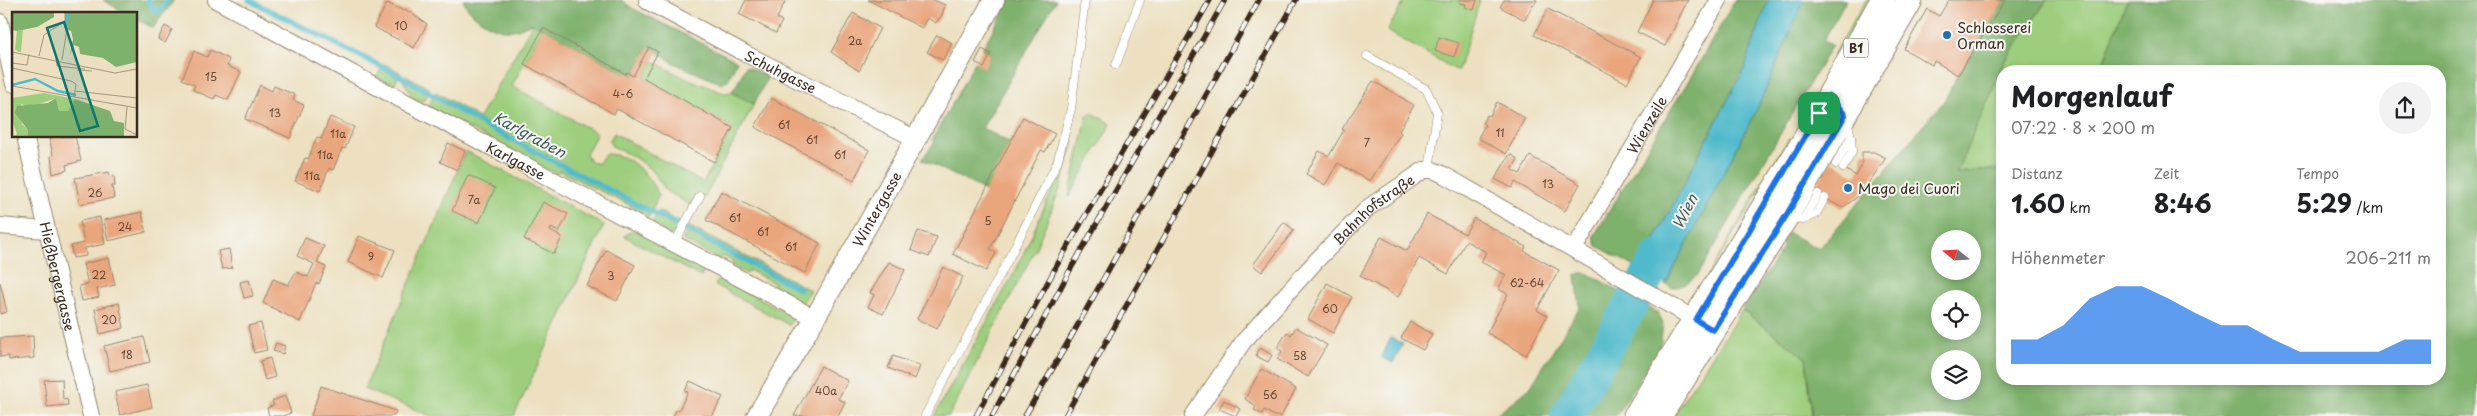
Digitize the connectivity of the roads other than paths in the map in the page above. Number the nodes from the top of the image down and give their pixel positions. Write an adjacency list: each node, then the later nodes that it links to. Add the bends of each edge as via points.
1 (216, 0): 23 (street, Karlgasse)
2 (994, 0): 15 (street, Wintergasse)
3 (1085, 0): 29 (lane, via 1071,109 1057,163)
4 (1140, 0): 11 (lane)
5 (1719, 0): 24 (street, Wienzeile)
6 (1883, 0): 13 (main road, B1)
7 (1910, 0): 13 (main road, B1)
8 (647, 1): 15 (street, Schuhgasse)
9 (0, 22): 12 (street)
10 (1367, 56): 17 (lane, via 1426,89 1437,112)
11 (1116, 65)
12 (12, 75)
13 (1840, 112): 16 (lane); 20 (main road, B1)
14 (25, 138): 22 (street, Hießbergergasse)
15 (916, 139): 25 (street, Wintergasse)
16 (1839, 166)
17 (1429, 170): 24 (street, Bahnhofstraße, via 1444,175); 30 (street, Bahnhofstraße, via 1424,170 1369,207 1316,261 1244,342)
18 (700, 196): 23 (lane)
19 (1821, 196): 20 (lane)
20 (1780, 214): 26 (main road, B1)
21 (0, 226): 22 (street)
22 (46, 230): 27 (street, Hießbergergasse)
23 (680, 233): 25 (street, Karlgasse)
24 (1574, 249): 26 (street, Bahnhofstraße)
25 (816, 318): 28 (street, Wintergasse)
26 (1705, 325): 31 (main road, B1); 32 (main road, B1)
27 (91, 416)
28 (757, 416)
29 (925, 416)
30 (1193, 416)
31 (1636, 416)
32 (1659, 416)

